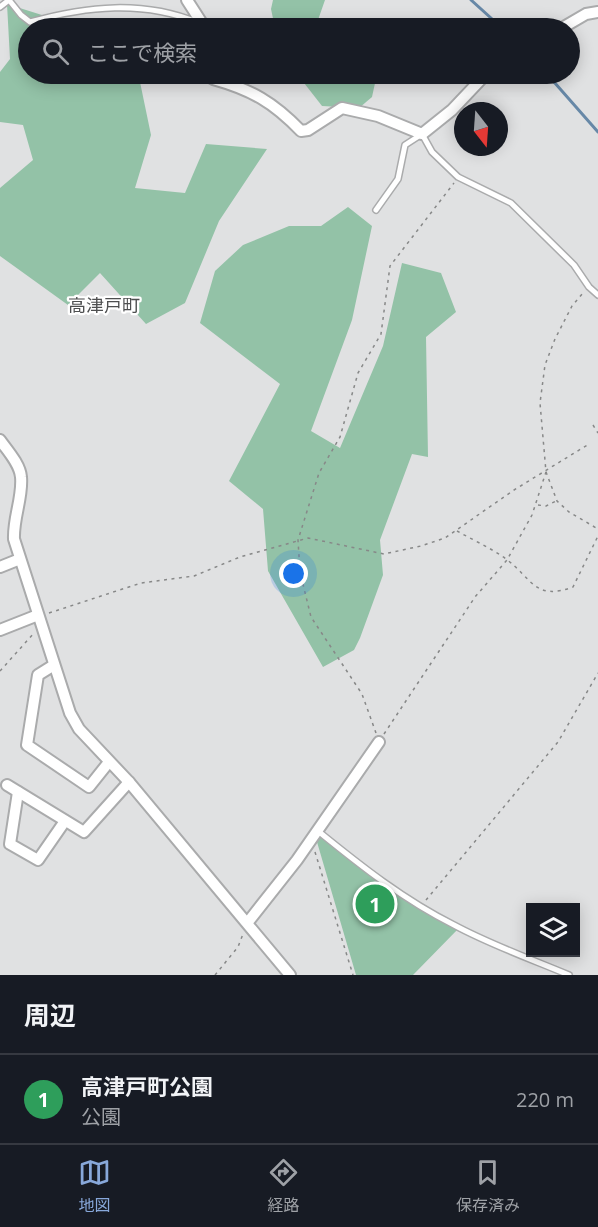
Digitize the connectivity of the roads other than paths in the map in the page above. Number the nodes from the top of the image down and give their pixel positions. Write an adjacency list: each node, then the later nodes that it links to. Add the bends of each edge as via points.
1 (9, 0): 3 (lane); 5 (lane)
2 (187, 0): 8 (street)
3 (0, 7)
4 (598, 12): 9 (street)
5 (25, 18)
6 (44, 18): 7 (lane, via 72,10 116,6)
7 (186, 18)
8 (199, 18)
9 (579, 18)
10 (232, 84): 12 (street, via 275,105 301,131 342,108 378,116)
11 (477, 84): 12 (street)
12 (422, 134): 13 (lane, via 405,145 398,179); 14 (lane, via 432,152 458,177 511,203 574,265)
13 (376, 210)
14 (598, 295)
15 (1, 443): 16 (street, via 21,477 13,527)
16 (20, 559): 17 (street); 18 (street)
17 (0, 567)
18 (40, 620): 19 (street); 20 (street)
19 (0, 630)
20 (54, 665): 22 (street, via 79,729); 22 (street, via 38,675 27,745 88,787)
21 (379, 742): 27 (street)
22 (109, 762): 23 (street)
23 (129, 782): 26 (street, via 84,832); 28 (street)
24 (7, 785): 25 (street)
25 (18, 792): 26 (street); 26 (street, via 10,844 38,860)
26 (65, 821)
27 (315, 835): 28 (street); 30 (lane, via 417,904 492,943)
28 (248, 922): 29 (street)
29 (290, 975)
30 (569, 975)

